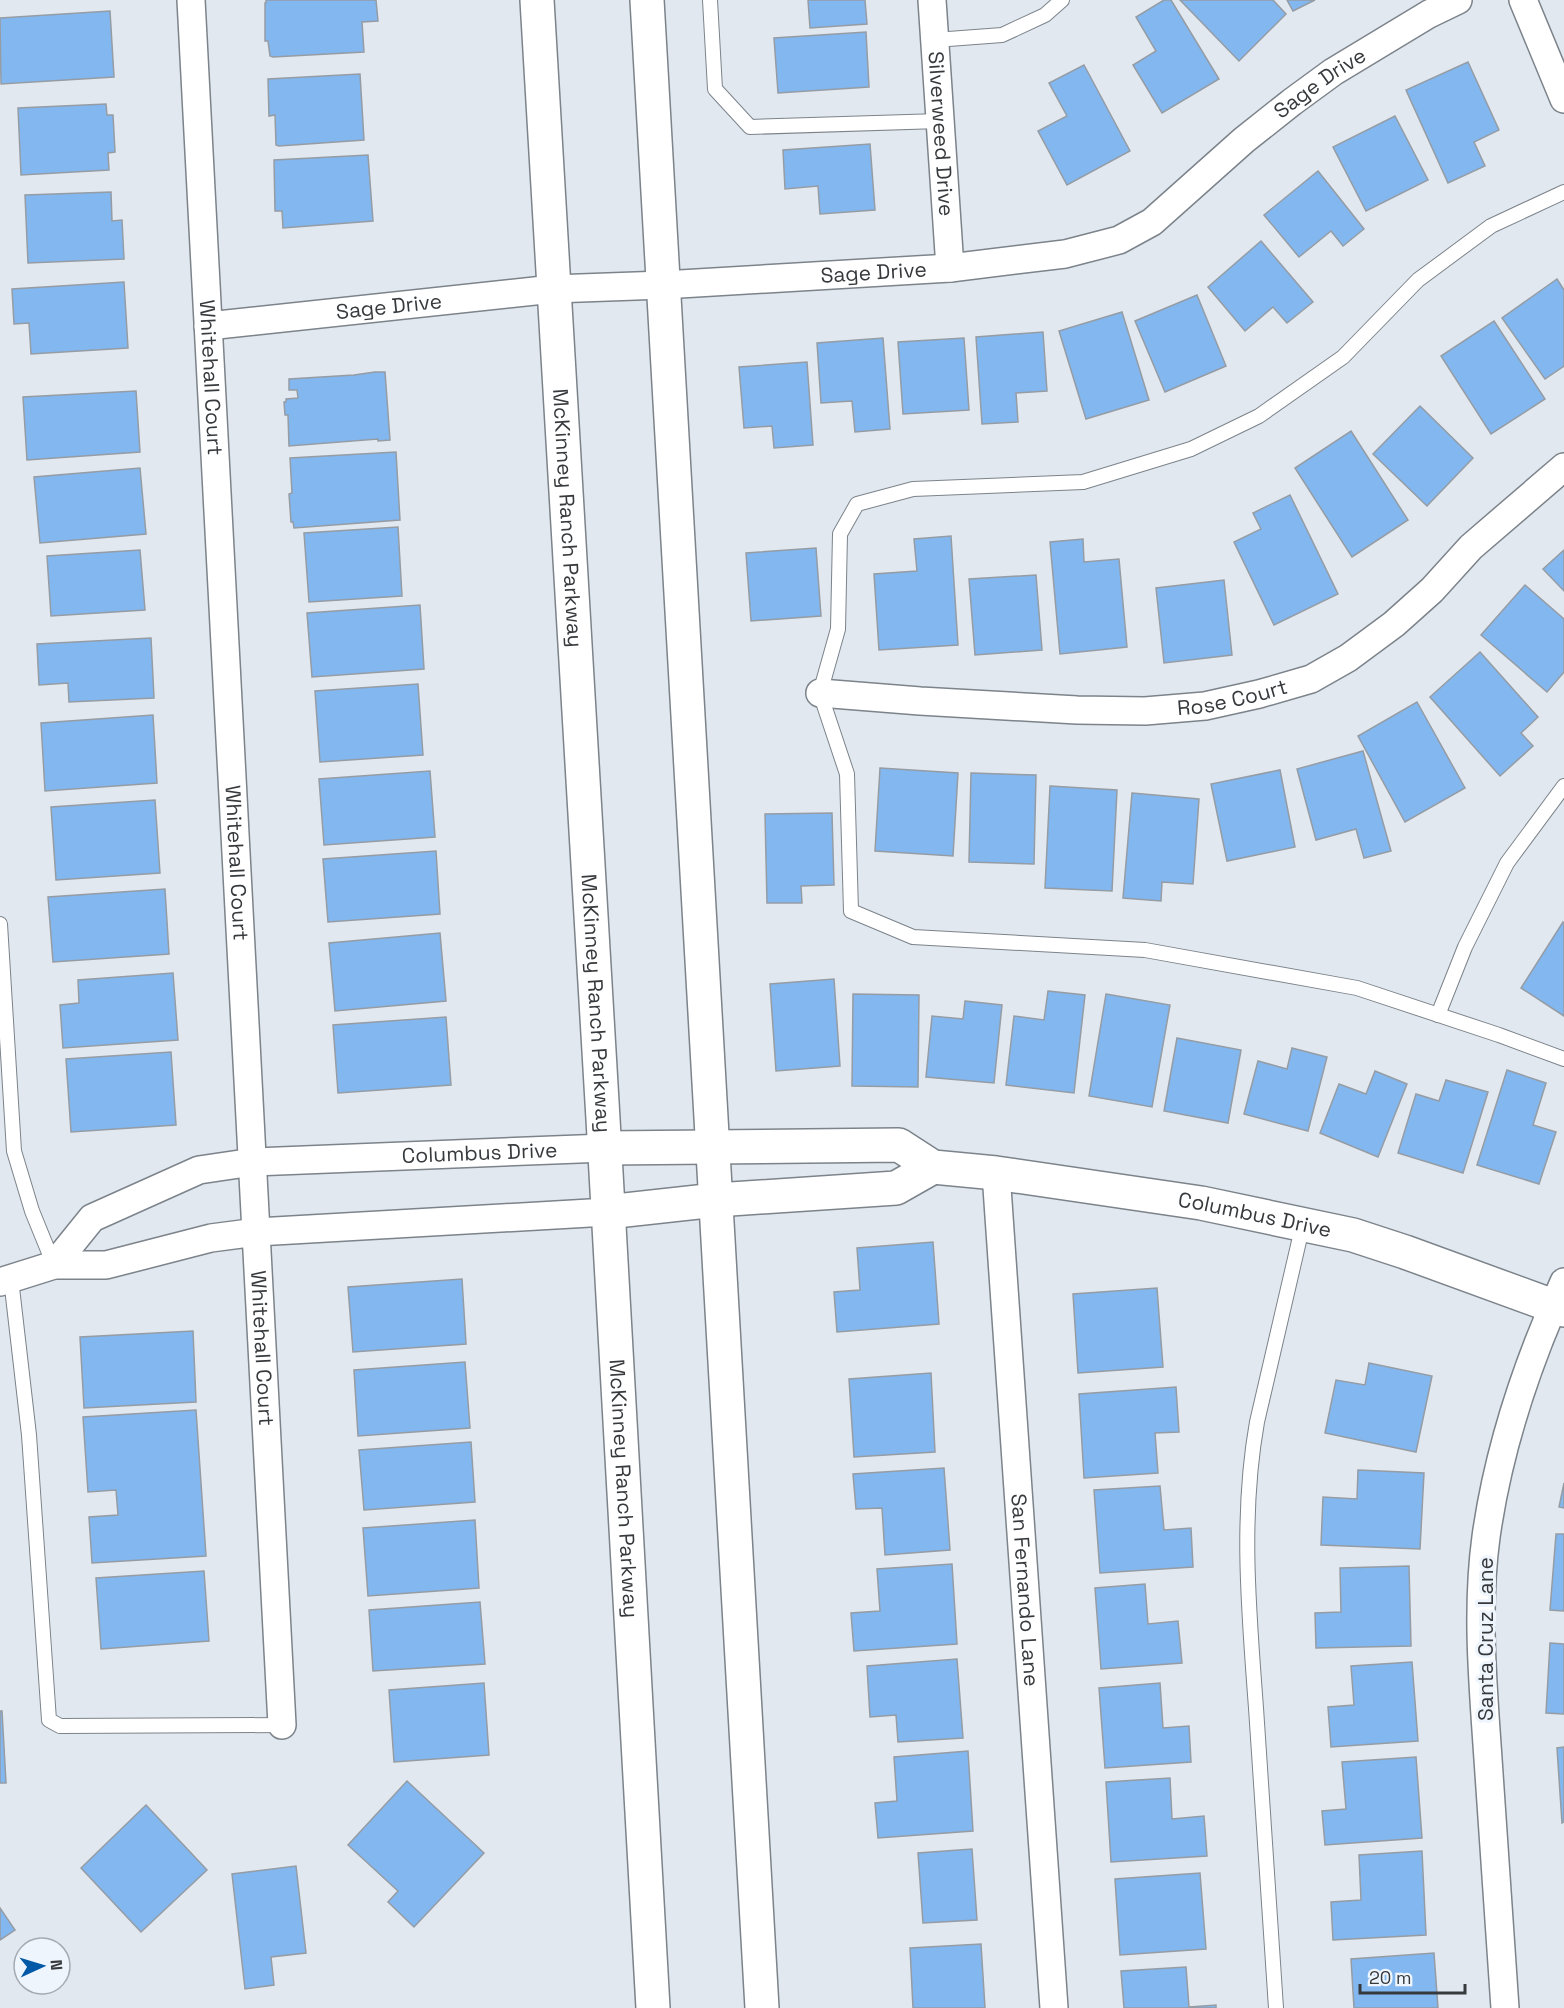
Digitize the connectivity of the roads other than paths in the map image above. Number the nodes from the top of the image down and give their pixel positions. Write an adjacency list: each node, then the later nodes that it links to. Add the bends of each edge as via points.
1 (191, 0): 16 (street, Whitehall Court)
2 (537, 0): 15 (main road, McKinney Ranch Parkway)
3 (647, 0): 14 (main road)
4 (710, 0): 11 (lane, via 715,90 750,127)
5 (932, 0): 9 (street, Silverweed Drive)
6 (1062, 0): 9 (lane, via 1045,15 1002,35)
7 (1458, 0): 13 (street, Sage Drive, via 1333,72 1244,140 1152,222 1119,240 1065,254)
8 (1522, 0): 10 (street)
9 (935, 40): 11 (street, Silverweed Drive)
10 (1564, 99)
11 (940, 121): 13 (street, Silverweed Drive)
12 (1564, 192): 18 (lane, via 1491,226 1418,280 1343,357 1259,416 1191,449 1083,482 913,489 857,504 840,534 838,629)
13 (950, 268): 14 (street, Sage Drive)
14 (663, 285): 15 (street, Sage Drive); 23 (main road)
15 (553, 289): 16 (street, Sage Drive); 24 (main road, McKinney Ranch Parkway)
16 (208, 326): 25 (street, Whitehall Court)
17 (1564, 467): 18 (street, Rose Court, via 1471,547 1394,624 1311,679 1205,706 1145,711)
18 (820, 693): 21 (lane, via 847,774 851,911 913,937 1145,950 1357,988)
19 (1564, 786): 21 (lane, via 1507,863 1465,947)
20 (0, 924): 32 (lane, via 14,1151)
21 (1438, 1015): 22 (lane)
22 (1564, 1059)
23 (712, 1146): 24 (main road, Columbus Drive); 26 (main road, Columbus Drive, via 899,1145); 28 (main road)
24 (605, 1148): 25 (street, Columbus Drive); 29 (main road, McKinney Ranch Parkway)
25 (253, 1162): 31 (street, Whitehall Court); 32 (street, Columbus Drive, via 199,1170 92,1218)
26 (933, 1167): 27 (main road, Columbus Drive); 28 (main road, via 896,1188)
27 (996, 1173): 30 (main road, Columbus Drive, via 1201,1203); 38 (street, San Fernando Lane)
28 (716, 1200): 29 (main road); 37 (main road)
29 (607, 1212): 31 (street); 36 (main road, McKinney Ranch Parkway)
30 (1304, 1224): 34 (main road, Columbus Drive, via 1353,1235); 39 (lane, via 1257,1422 1247,1516 1250,1629)
31 (257, 1233): 32 (street, via 211,1238 106,1265); 35 (street, Whitehall Court)
32 (54, 1265): 33 (street)
33 (6, 1281): 35 (lane, via 29,1435 49,1720 60,1726)
34 (1560, 1299): 40 (street, Santa Cruz Lane, via 1514,1414 1503,1454 1486,1538 1482,1583 1482,1666)
35 (282, 1725)
36 (653, 2008)
37 (762, 2008)
38 (1054, 2008)
39 (1276, 2008)
40 (1505, 2008)

